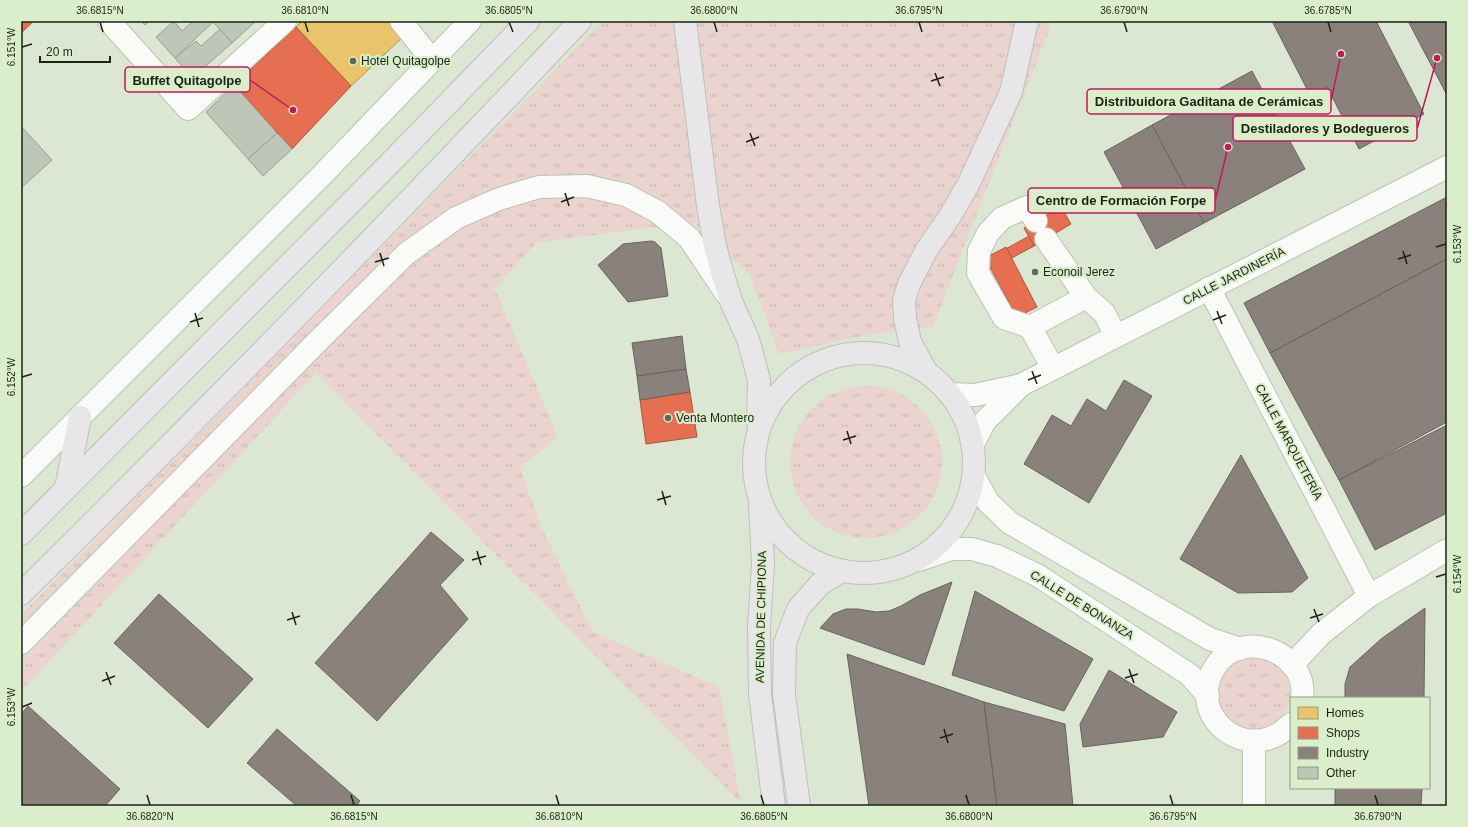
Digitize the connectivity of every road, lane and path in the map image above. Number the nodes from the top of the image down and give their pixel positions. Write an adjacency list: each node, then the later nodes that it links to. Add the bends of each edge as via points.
1 (109, 21): 2 (street, via 188,109)
2 (285, 21)
3 (402, 21): 9 (street)
4 (470, 21): 9 (street)
5 (528, 21): 25 (main road)
6 (580, 21): 31 (main road, via 418,193)
7 (685, 21): 13 (main road, via 710,219)
8 (1027, 21): 17 (main road, via 1011,92 968,185 926,251 904,300 904,318 910,342)
9 (432, 60): 20 (street, via 318,179)
10 (1447, 167): 11 (street, CALLE JARDINERÍA)
11 (1209, 288): 15 (street, CALLE JARDINERÍA); 32 (street, CALLE MARQUETERÍA)
12 (1086, 297): 14 (street); 14 (street, via 1027,207 1002,218 988,233 979,251 978,272 1004,318); 15 (street, via 1104,313)
13 (731, 301): 21 (main road, via 748,339 759,380); 33 (street, via 689,238 658,212 626,195 587,186 539,187 500,199 456,218 401,259)
14 (1030, 326): 16 (street)
15 (1116, 336): 16 (street, CALLE JARDINERÍA)
16 (1053, 368): 18 (street, CALLE JARDINERÍA)
17 (926, 371): 19 (main road); 21 (main road, via 899,358 870,352 840,354 812,364 788,382 769,405)
18 (1021, 385): 19 (street, CALLE JARDINERÍA, via 975,394); 22 (street, CALLE JARDINERÍA, via 985,421)
19 (951, 394): 22 (main road, via 965,418)
20 (80, 417): 23 (street); 25 (main road)
21 (758, 432): 26 (main road, via 754,466)
22 (973, 444): 24 (main road)
23 (21, 476)
24 (974, 476): 29 (main road, via 968,502 956,524 939,544); 34 (street, via 988,502 1010,523 1210,639)
25 (66, 488): 27 (main road)
26 (760, 499): 30 (main road, via 773,524 791,546 815,562); 40 (main road, AVENIDA DE CHIPIONA, via 763,564 758,626 760,694)
27 (21, 534)
28 (1447, 550): 32 (street)
29 (918, 560): 30 (main road, via 894,569 868,574); 36 (street, CALLE DE BONANZA, via 951,549 972,549 997,556 1037,575 1190,675)
30 (842, 571): 41 (main road, AVENIDA DE CHIPIONA, via 820,584 798,609 785,643 784,694)
31 (21, 594)
32 (1369, 596): 35 (street, via 1321,634)
33 (21, 643)
34 (1240, 649): 35 (street, via 1254,646 1268,648); 36 (street, via 1226,656 1215,667 1209,681)
35 (1292, 665): 37 (street, via 1300,678)
36 (1208, 696): 39 (street, via 1210,710 1217,723 1240,739)
37 (1302, 697)
38 (1290, 725): 39 (street, via 1269,739)
39 (1254, 741): 42 (street)
40 (774, 806)
41 (799, 806)
42 (1254, 806)

